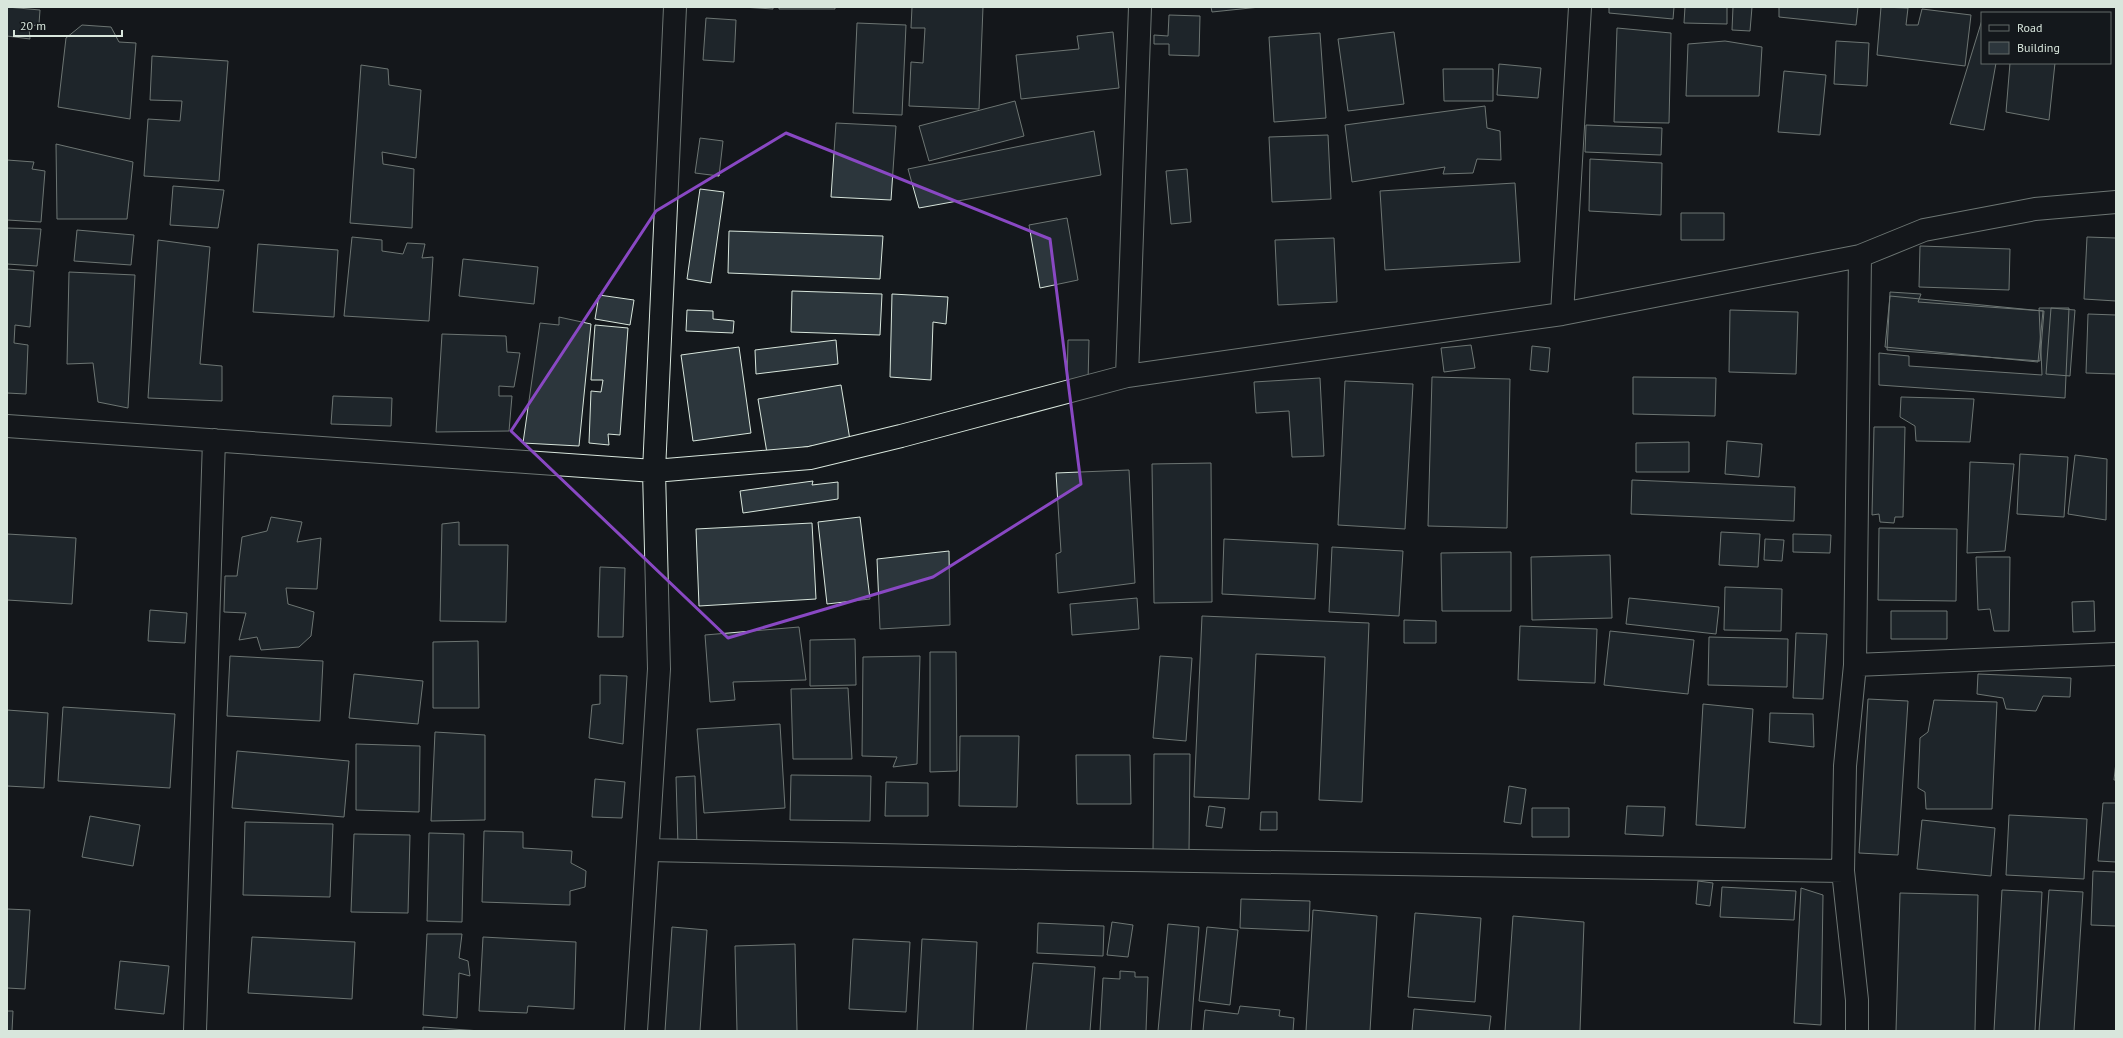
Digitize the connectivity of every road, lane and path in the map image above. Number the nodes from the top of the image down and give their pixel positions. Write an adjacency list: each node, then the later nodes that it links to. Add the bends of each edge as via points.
1 (675, 7): 10 (street)
2 (1140, 7): 7 (street)
3 (1580, 7): 6 (street)
4 (2116, 202): 5 (street, via 2036,209 1924,230)
5 (1860, 256): 6 (street); 12 (street)
6 (1562, 314): 7 (street)
7 (1127, 376): 10 (street, via 810,458)
8 (7, 426): 9 (street)
9 (214, 440): 10 (street); 15 (street)
10 (654, 471): 13 (street, via 659,669)
11 (2116, 654): 12 (street)
12 (1855, 665): 14 (street, via 1845,766)
13 (648, 850): 14 (street); 16 (street)
14 (1843, 871): 17 (street, via 1857,1000)
15 (195, 1031)
16 (636, 1031)
17 (1857, 1031)

